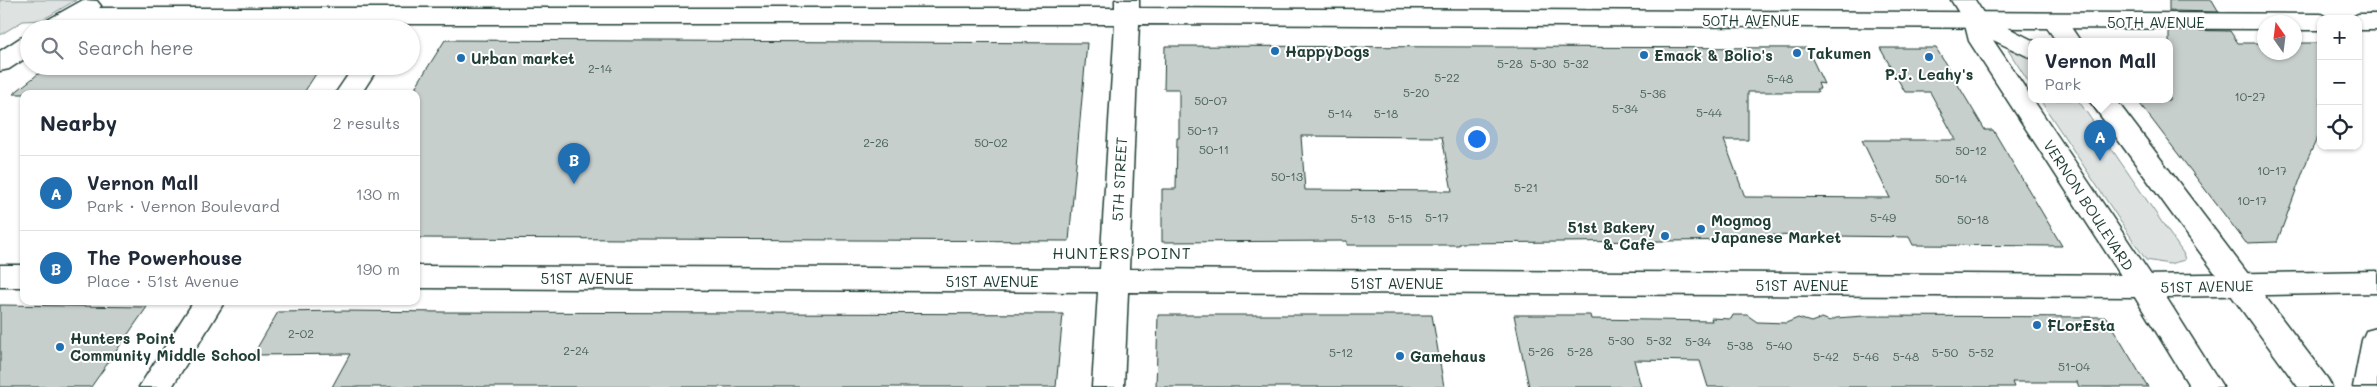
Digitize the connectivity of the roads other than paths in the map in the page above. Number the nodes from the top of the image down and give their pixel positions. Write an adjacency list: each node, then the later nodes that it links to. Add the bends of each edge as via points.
1 (101, 0): 4 (street)
2 (1127, 8): 3 (street, 50TH AVENUE); 7 (street, 50TH AVENUE); 22 (street, 5TH STREET)
3 (1969, 10): 8 (street, 50TH AVENUE); 13 (street); 24 (street, VERNON BOULEVARD, via 1981,41)
4 (72, 16): 5 (street); 6 (street, 50TH AVENUE)
5 (66, 20)
6 (289, 20)
7 (420, 22)
8 (2055, 22): 9 (street, 50TH AVENUE); 12 (street)
9 (2317, 22)
10 (2362, 22): 11 (street)
11 (2377, 22)
12 (2066, 38)
13 (2028, 48)
14 (20, 50): 15 (street)
15 (0, 62)
16 (361, 75): 17 (street)
17 (351, 90)
18 (2106, 103): 25 (street)
19 (0, 276): 20 (street)
20 (20, 276)
21 (420, 278): 22 (street, 51ST AVENUE)
22 (1114, 281): 24 (street, 51ST AVENUE); 29 (street, 5TH STREET)
23 (2377, 282): 25 (street, 51ST AVENUE)
24 (2143, 286): 25 (street, 51ST AVENUE); 30 (street, VERNON BOULEVARD)
25 (2240, 286): 31 (street)
26 (207, 305): 28 (street)
27 (2377, 340): 32 (street)
28 (155, 387)
29 (1108, 387)
30 (2207, 387)
31 (2316, 387)
32 (2369, 387)

